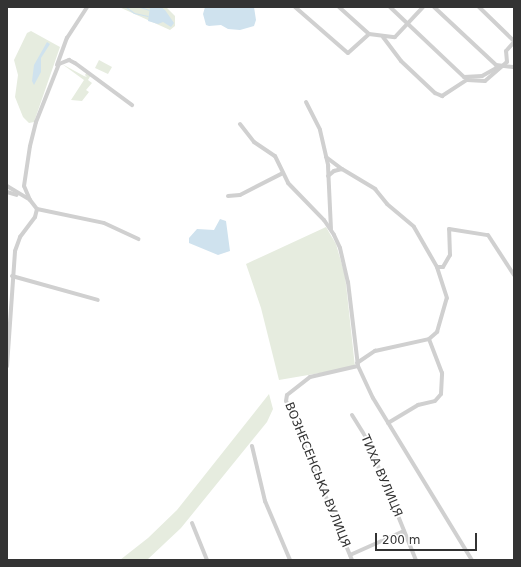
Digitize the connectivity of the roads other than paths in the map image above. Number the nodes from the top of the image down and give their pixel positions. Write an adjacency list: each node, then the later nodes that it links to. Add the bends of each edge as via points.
1 (87, 7): 14 (street, via 67,38)
2 (295, 7): 9 (street, via 348,53)
3 (339, 7): 9 (street)
4 (390, 7): 8 (street)
5 (423, 7): 8 (street)
6 (434, 7): 13 (street)
7 (478, 7): 11 (street)
8 (407, 24): 10 (street, via 395,37); 13 (street, via 464,77 482,76)
9 (369, 34): 10 (street)
10 (383, 37): 13 (street, via 402,61 439,95 468,80 485,81)
11 (514, 41): 12 (street, via 506,51)
12 (507, 62): 13 (street); 15 (street)
13 (499, 67): 15 (street)
14 (55, 68): 17 (street, via 65,60 75,63); 26 (street, via 30,146 24,186)
15 (513, 68)
16 (306, 102): 19 (street, via 320,130)
17 (132, 105)
18 (240, 124): 21 (street, via 254,142 274,156)
19 (326, 157): 20 (street); 22 (street)
20 (342, 169): 22 (street); 30 (street, via 375,189 387,204 411,223 425,242)
21 (283, 172): 25 (street, via 240,195); 28 (street, via 296,193)
22 (328, 176): 28 (street)
23 (7, 186): 26 (street)
24 (7, 192): 26 (street)
25 (228, 196)
26 (30, 200): 27 (street)
27 (37, 209): 29 (street, via 104,224); 32 (street, via 35,217 17,242)
28 (332, 231): 35 (street, via 344,261)
29 (138, 239)
30 (437, 267): 31 (street, via 443,267 450,255 449,229 488,235); 34 (street, via 447,298 440,325)
31 (514, 275)
32 (12, 276): 33 (street); 36 (street)
33 (98, 300)
34 (429, 339): 35 (street, via 375,351); 38 (street, via 442,373 441,394 435,401 418,405)
35 (357, 365): 38 (street); 42 (street, ВОЗНЕСЕНСЬКА ВУЛИЦЯ, via 310,377 286,397)
36 (7, 366)
37 (352, 415): 41 (street, ТИХА ВУЛИЦЯ, via 367,439)
38 (388, 423): 47 (street)
39 (252, 446): 44 (street, via 265,501)
40 (192, 523): 43 (street)
41 (404, 531): 42 (street); 46 (street, ТИХА ВУЛИЦЯ)
42 (350, 555): 45 (street, ВОЗНЕСЕНСЬКА ВУЛИЦЯ)
43 (207, 560)
44 (290, 560)
45 (352, 560)
46 (416, 560)
47 (472, 560)

